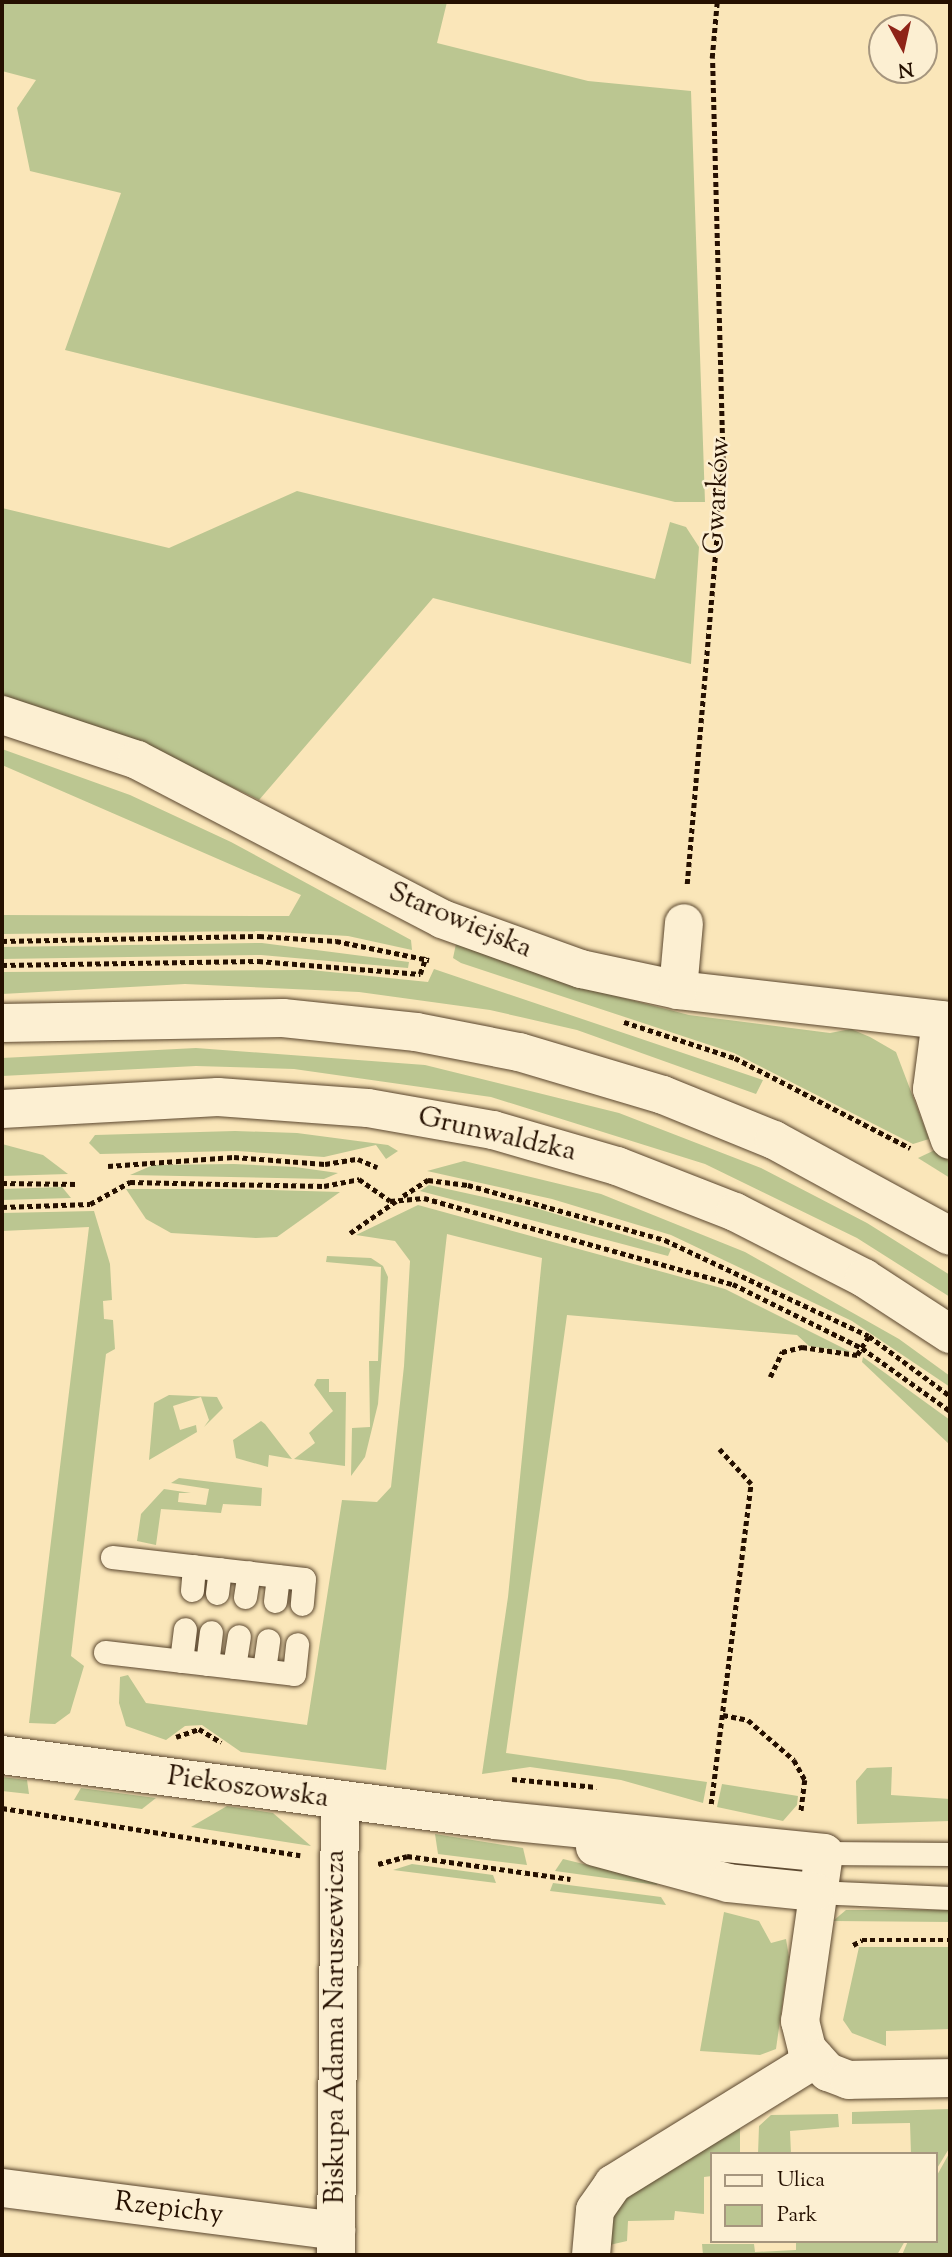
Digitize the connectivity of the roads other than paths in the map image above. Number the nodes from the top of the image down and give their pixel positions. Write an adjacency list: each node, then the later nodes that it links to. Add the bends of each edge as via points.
1 (2, 715): 3 (street, Starowiejska, via 137,760 224,801 457,926 581,969)
2 (684, 923): 3 (street)
3 (678, 990): 4 (street, Starowiejska)
4 (945, 1020): 7 (street, via 932,1089)
5 (2, 1023): 8 (street, via 258,1017 377,1027 519,1052 663,1095 774,1140)
6 (2, 1109): 9 (street, Grunwaldzka, via 218,1097 368,1108 493,1130 617,1166 735,1212 864,1278)
7 (950, 1140)
8 (950, 1236)
9 (950, 1334)
10 (113, 1557): 11 (lane)
11 (194, 1566): 12 (lane); 15 (lane)
12 (220, 1569): 13 (lane); 16 (lane)
13 (249, 1572): 14 (lane); 17 (lane)
14 (278, 1576): 18 (lane); 19 (lane, via 304,1579)
15 (192, 1590)
16 (217, 1593)
17 (245, 1597)
18 (275, 1601)
19 (302, 1604)
20 (185, 1629): 26 (lane)
21 (211, 1632): 27 (lane)
22 (239, 1636): 28 (lane)
23 (268, 1640): 29 (lane)
24 (297, 1644): 29 (lane, via 294,1674)
25 (105, 1653): 26 (lane)
26 (181, 1661): 27 (lane)
27 (208, 1664): 28 (lane)
28 (234, 1667): 29 (lane)
29 (264, 1670)
30 (2, 1755): 31 (street, Piekoszowska)
31 (340, 1800): 32 (street, Piekoszowska); 40 (street, Biskupa Adama Naruszewicza)
32 (495, 1820): 33 (street, Piekoszowska); 35 (street, Piekoszowska, via 728,1883)
33 (824, 1853): 34 (lane); 35 (street)
34 (950, 1854)
35 (815, 1892): 36 (lane); 37 (street, via 800,2021)
36 (950, 1898)
37 (815, 2059): 38 (street, via 849,2080); 41 (street, via 613,2184 595,2210)
38 (950, 2078)
39 (2, 2188): 40 (street, Rzepichy)
40 (336, 2243)
41 (591, 2255)

